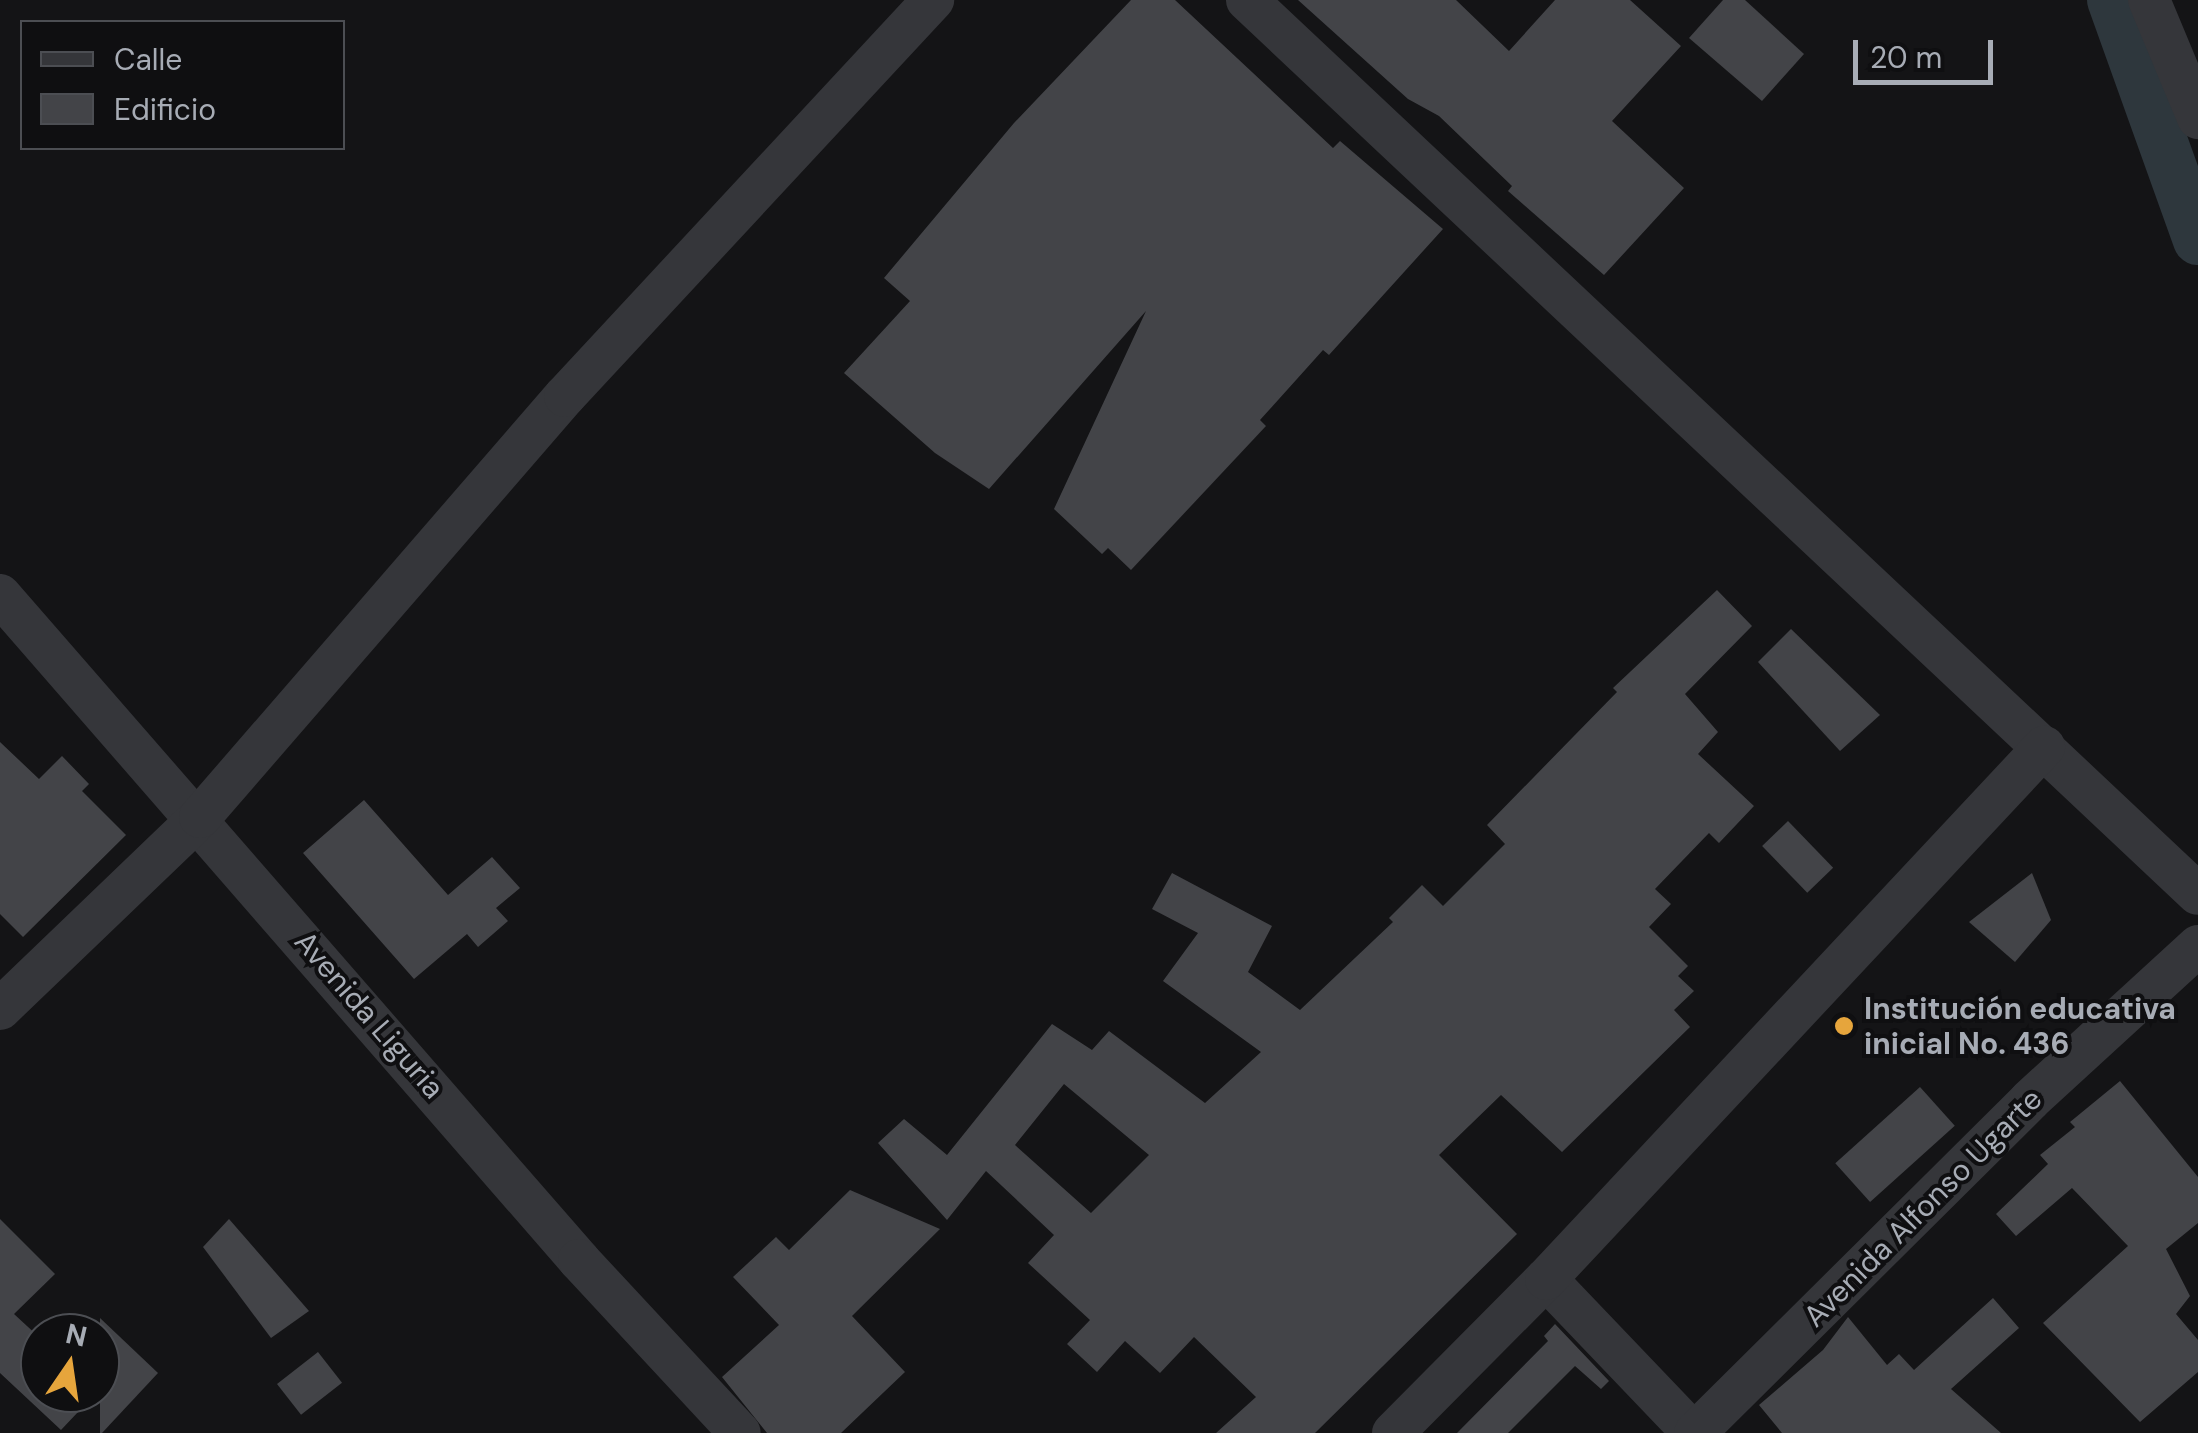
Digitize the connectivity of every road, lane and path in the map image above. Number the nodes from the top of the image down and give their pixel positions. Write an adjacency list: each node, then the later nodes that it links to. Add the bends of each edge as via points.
1 (932, 0): 7 (street, via 565,396)
2 (1247, 0): 6 (street)
3 (2149, 0): 4 (street)
4 (2198, 118)
5 (0, 595): 7 (street, Avenida Liguria)
6 (2044, 746): 8 (street); 11 (street)
7 (200, 817): 10 (street); 12 (street, Avenida Liguria, via 579,1260)
8 (2198, 894)
9 (2198, 946): 14 (street, Avenida Alfonso Ugarte, via 2030,1100)
10 (0, 1010)
11 (1546, 1279): 13 (street); 14 (street)
12 (740, 1433)
13 (1392, 1433)
14 (1694, 1433)

